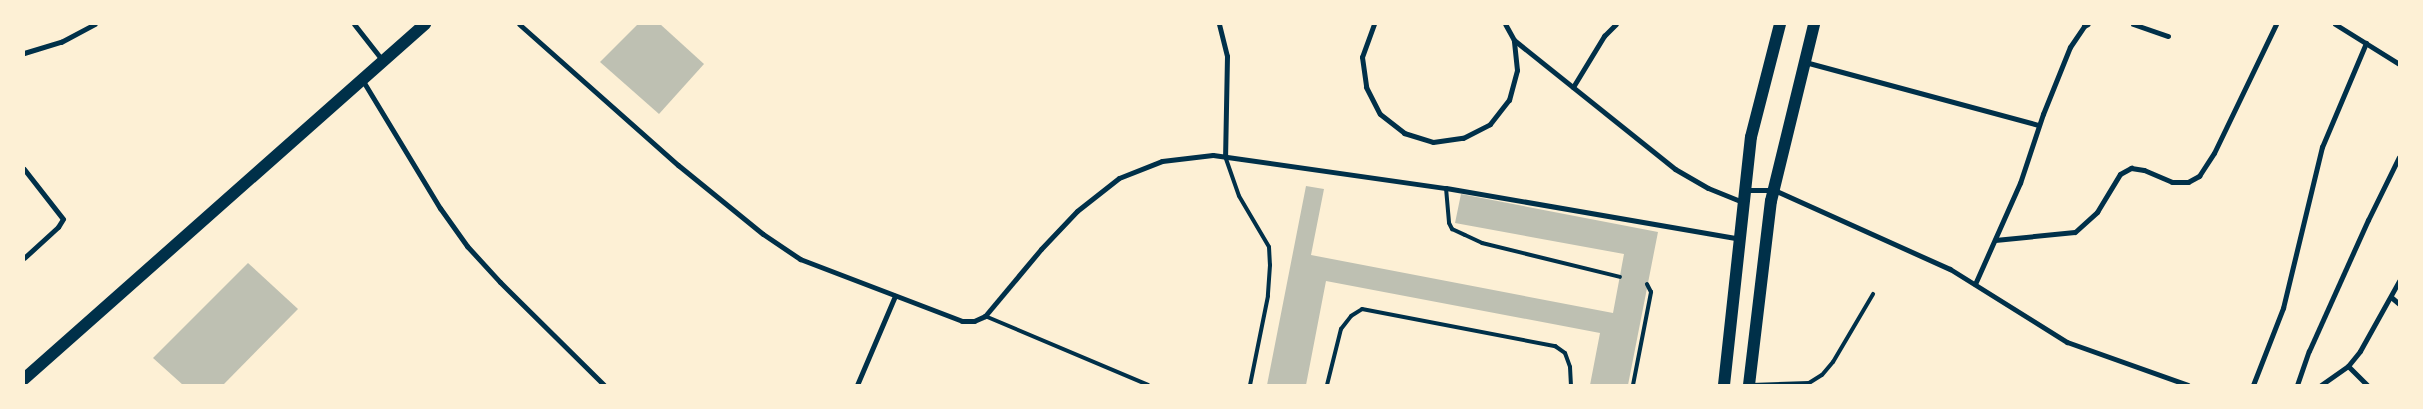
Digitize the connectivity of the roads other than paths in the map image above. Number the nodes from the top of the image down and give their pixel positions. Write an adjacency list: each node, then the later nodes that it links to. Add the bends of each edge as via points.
1 (95, 24): 18 (street, via 61,42)
2 (354, 24): 19 (street)
3 (425, 24): 19 (main road)
4 (519, 24): 39 (street, via 678,165 763,234 800,259)
5 (1219, 24): 25 (street, via 1227,56)
6 (1374, 24): 16 (street, via 1362,57 1366,87 1380,114 1404,133 1433,142 1463,138 1490,124 1509,100 1518,70)
7 (1505, 24): 16 (street)
8 (1616, 24): 23 (street, via 1604,36)
9 (1780, 24): 30 (main road, via 1751,137)
10 (1814, 24): 20 (main road)
11 (2088, 24): 24 (street, via 2070,47)
12 (2132, 24): 15 (street)
13 (2276, 24): 32 (street, via 2214,153 2199,176 2188,182 2172,182 2131,168 2120,174 2098,212 2075,232)
14 (2335, 24): 17 (street)
15 (2168, 36)
16 (1514, 40): 23 (street)
17 (2366, 43): 21 (street); 55 (street, via 2322,147 2283,308)
18 (24, 53)
19 (383, 61): 22 (main road)
20 (1804, 62): 24 (street); 29 (main road)
21 (2399, 64)
22 (361, 78): 44 (main road); 45 (street, via 440,208 467,246)
23 (1573, 87): 30 (street, via 1675,169 1708,188)
24 (2039, 125): 32 (street, via 2020,183)
25 (1225, 156): 28 (street); 42 (street, via 1213,154 1162,161 1119,178 1077,210); 48 (lane, via 1239,196 1269,247 1268,296)
26 (2399, 157): 56 (street, via 2309,350)
27 (24, 169): 33 (street, via 63,219)
28 (1446, 188): 31 (street); 34 (lane, via 1452,229 1482,242)
29 (1774, 190): 30 (street); 37 (street, via 1950,269); 53 (main road)
30 (1744, 196): 31 (main road)
31 (1740, 239): 52 (main road)
32 (1996, 240): 37 (street)
33 (24, 258)
34 (1620, 277)
35 (2399, 281): 40 (street)
36 (1647, 284): 51 (lane, via 1651,292)
37 (1975, 284): 54 (street, via 2067,342)
38 (1873, 294): 53 (lane, via 1822,375 1809,384)
39 (895, 296): 42 (street, via 962,321 974,322); 46 (street)
40 (2391, 297): 41 (street); 43 (street)
41 (2399, 304)
42 (985, 316): 47 (lane)
43 (2348, 366): 57 (street); 58 (street)
44 (24, 378)
45 (604, 385)
46 (857, 385)
47 (1148, 385)
48 (1250, 385)
49 (1327, 385): 50 (lane, via 1341,329 1351,316 1362,309 1555,346 1564,353 1570,367)
50 (1570, 385)
51 (1633, 385)
52 (1724, 385)
53 (1749, 385)
54 (2188, 385)
55 (2253, 385)
56 (2297, 385)
57 (2321, 385)
58 (2367, 385)

